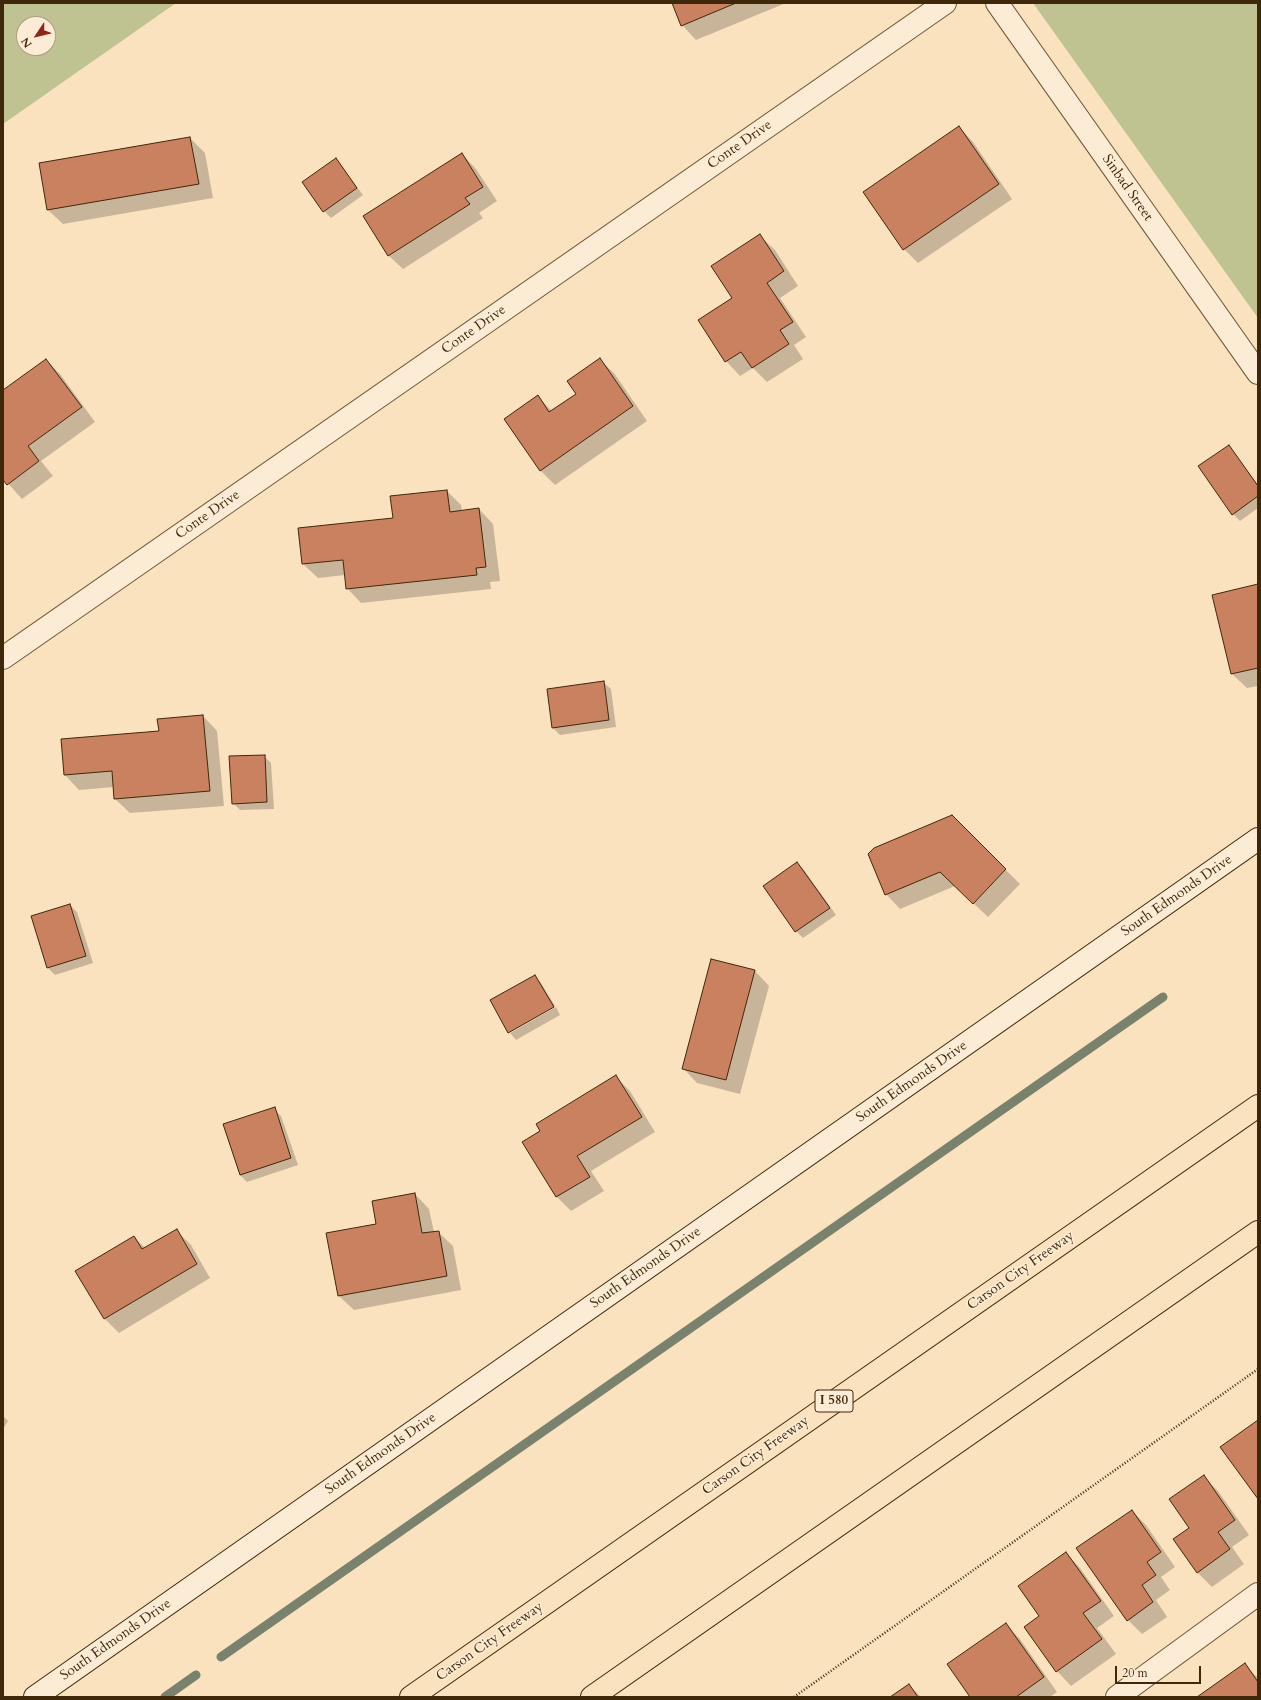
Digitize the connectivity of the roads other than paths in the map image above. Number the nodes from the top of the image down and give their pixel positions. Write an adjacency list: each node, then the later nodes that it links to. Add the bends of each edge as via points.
1 (945, 3): 4 (street, Conte Drive)
2 (997, 3): 3 (street, Sinbad Street)
3 (1258, 373)
4 (3, 658)
5 (1258, 839): 9 (street, South Edmonds Drive)
6 (1258, 1106): 10 (highway, Carson City Freeway / I 580)
7 (1258, 1232): 11 (highway)
8 (1258, 1594): 12 (street)
9 (35, 1697)
10 (411, 1697)
11 (592, 1697)
12 (1117, 1697)

